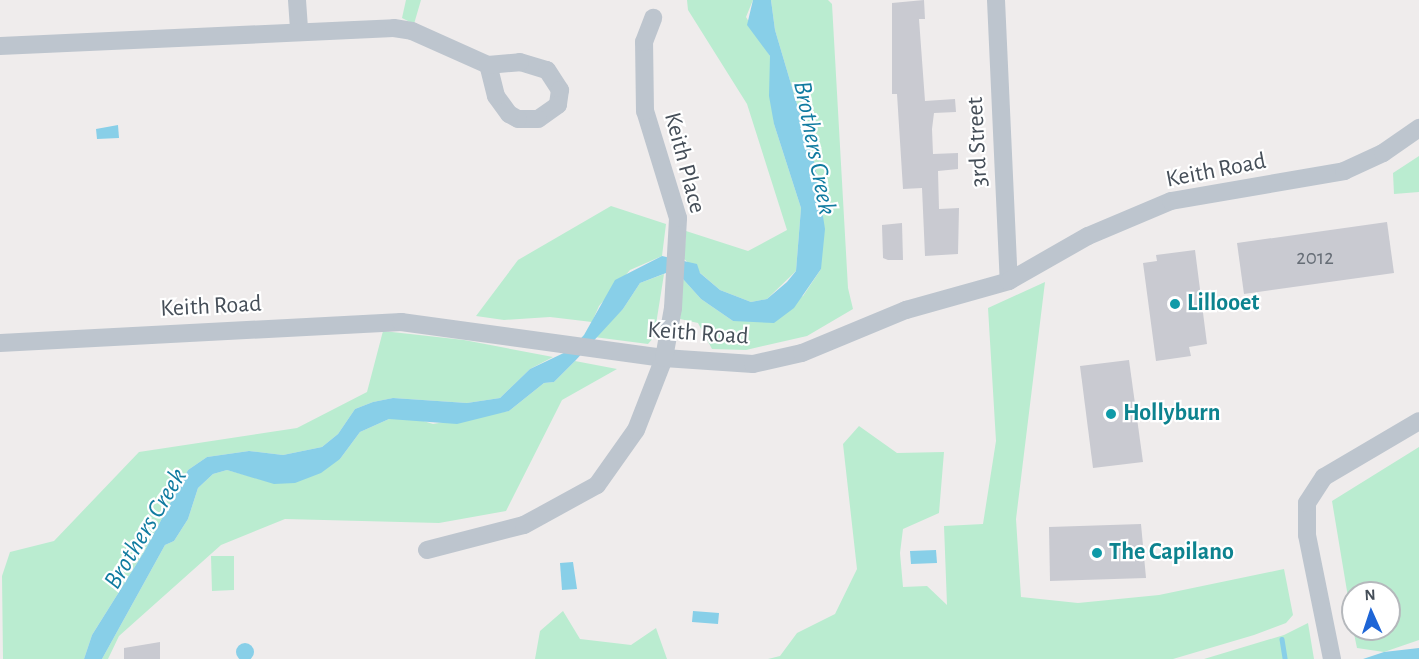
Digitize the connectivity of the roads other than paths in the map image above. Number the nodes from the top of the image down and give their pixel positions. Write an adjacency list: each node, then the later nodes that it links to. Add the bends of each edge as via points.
1 (297, 0): 4 (street)
2 (996, 0): 8 (street, 3rd Street)
3 (653, 18): 10 (street, Keith Place, via 644,42 645,111 678,218 673,308)
4 (299, 30): 5 (street); 6 (street, via 383,27 412,31)
5 (0, 46)
6 (488, 65)
7 (1419, 128): 8 (street, Keith Road, via 1383,153 1344,171 1171,201 1088,236)
8 (1009, 281): 10 (street, Keith Road, via 906,310 802,353 753,364)
9 (0, 343): 10 (street, Keith Road, via 401,322)
10 (664, 358): 12 (street, Keith Place, via 636,430 597,486 524,525)
11 (1419, 421): 13 (street, via 1317,484 1306,513)
12 (427, 550)
13 (1332, 659)

